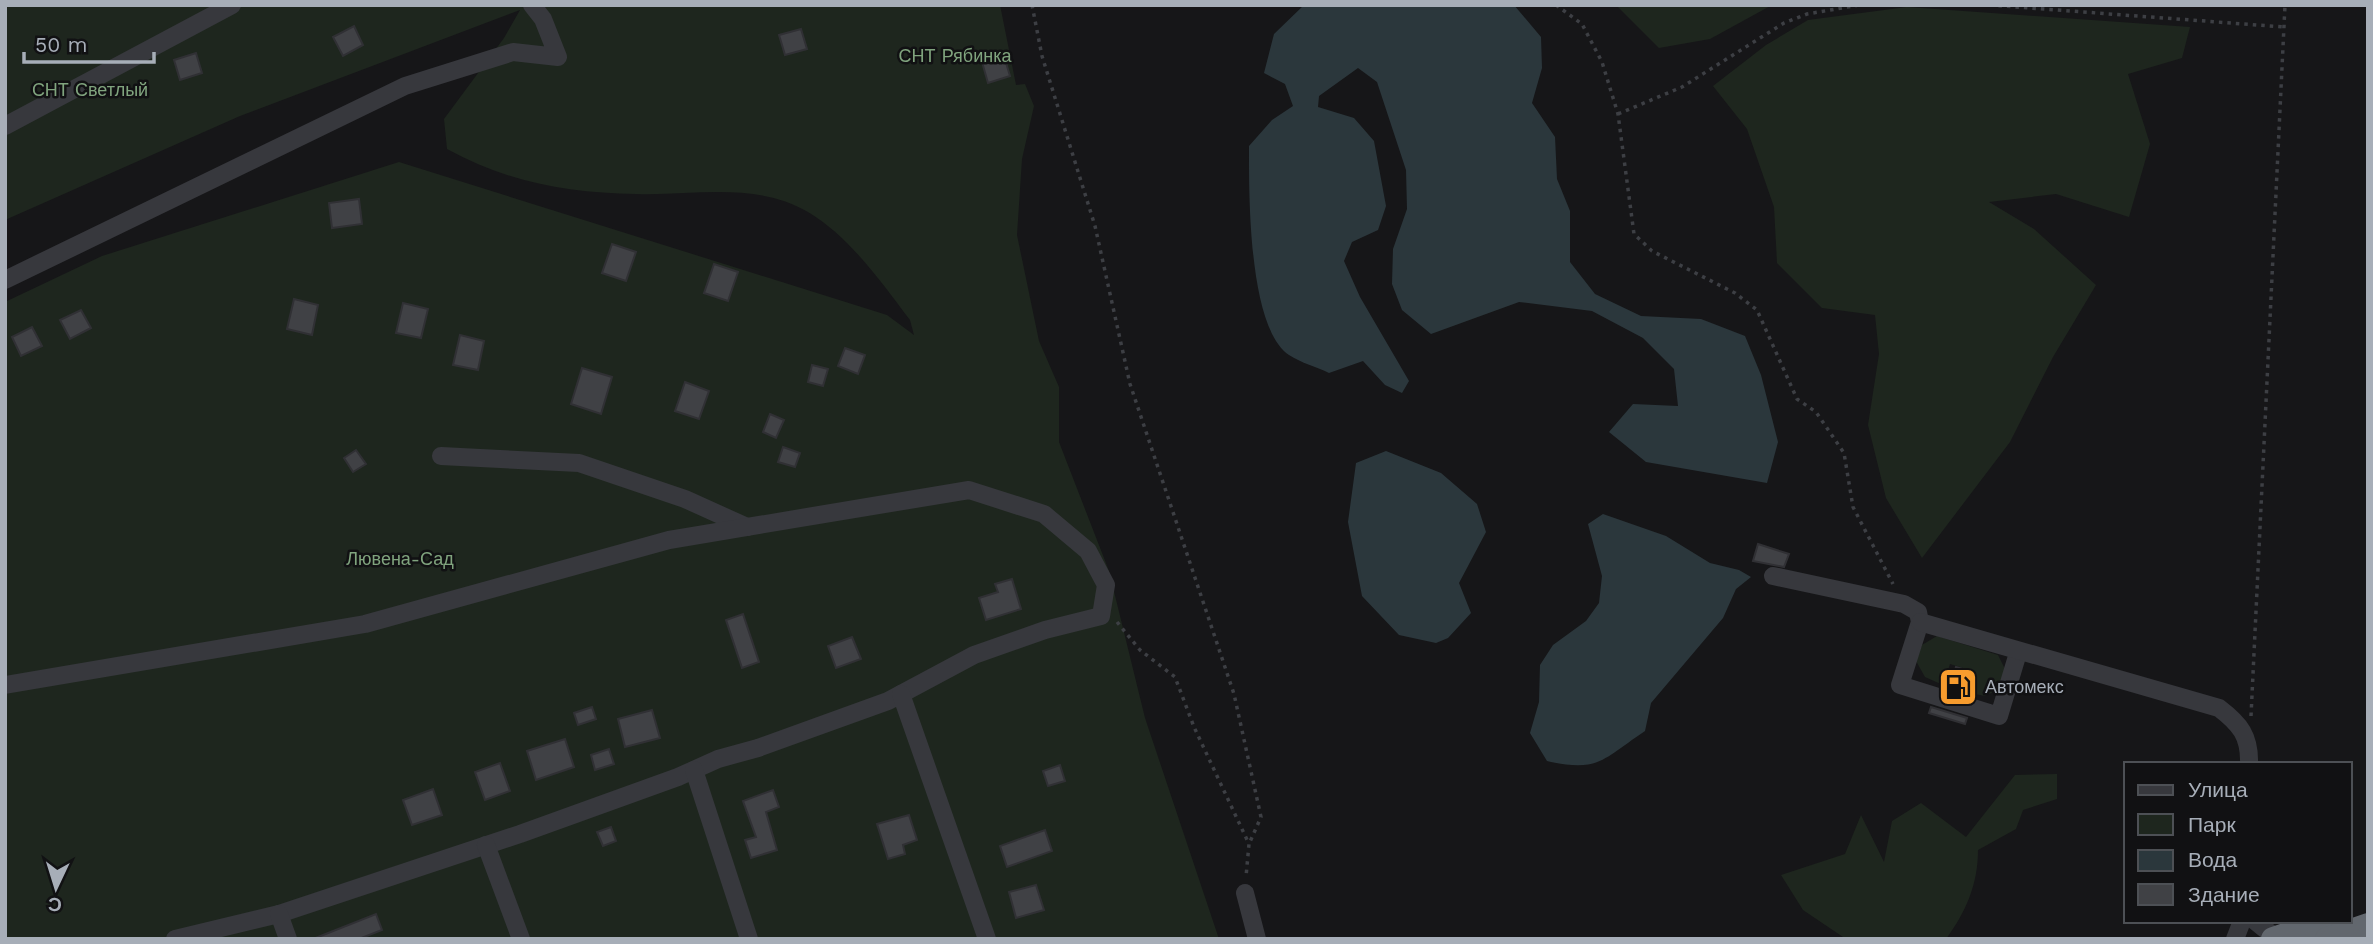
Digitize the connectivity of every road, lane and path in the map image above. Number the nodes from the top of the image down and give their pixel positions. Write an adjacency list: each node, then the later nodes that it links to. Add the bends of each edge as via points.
1 (232, 5): 10 (street)
2 (532, 5): 11 (street, via 543,19 558,57 513,52 405,86)
3 (1032, 5): 23 (path, via 1042,56 1095,226 1130,384 1234,694 1261,817)
4 (1556, 5): 9 (path, via 1582,24 1602,62)
5 (1860, 5): 9 (path, via 1784,23 1682,87)
6 (1990, 5): 8 (path)
7 (2285, 5): 8 (path)
8 (2284, 27): 21 (path)
9 (1618, 114): 15 (path, via 1634,234 1651,251 1735,293 1757,310 1797,399 1816,412 1844,453 1853,507)
10 (5, 126)
11 (5, 280)
12 (441, 456): 13 (street, via 579,463 685,499)
13 (747, 527): 16 (street, via 969,490 1044,514 1088,551 1106,585); 19 (street, via 669,540 365,624)
14 (1773, 576): 15 (street)
15 (1903, 604): 17 (street, via 1918,612)
16 (1101, 616): 20 (street, via 1045,629 974,655); 23 (path, via 1116,621 1140,650 1175,677)
17 (1920, 622): 18 (street); 18 (street, via 1900,685 1999,716)
18 (2018, 653): 21 (street, via 2219,708 2240,724)
19 (5, 685)
20 (901, 694): 22 (street); 35 (street)
21 (2250, 755)
22 (694, 770): 24 (street); 34 (street)
23 (1249, 844): 25 (path)
24 (486, 845): 26 (street); 33 (street)
25 (1245, 893): 36 (street)
26 (279, 914): 31 (street); 32 (street)
27 (2257, 923): 30 (street)
28 (2320, 923): 30 (highway)
29 (2368, 925): 37 (highway)
30 (2275, 938)
31 (175, 939)
32 (288, 939)
33 (521, 939)
34 (749, 939)
35 (987, 939)
36 (1257, 939)
37 (2327, 939)

